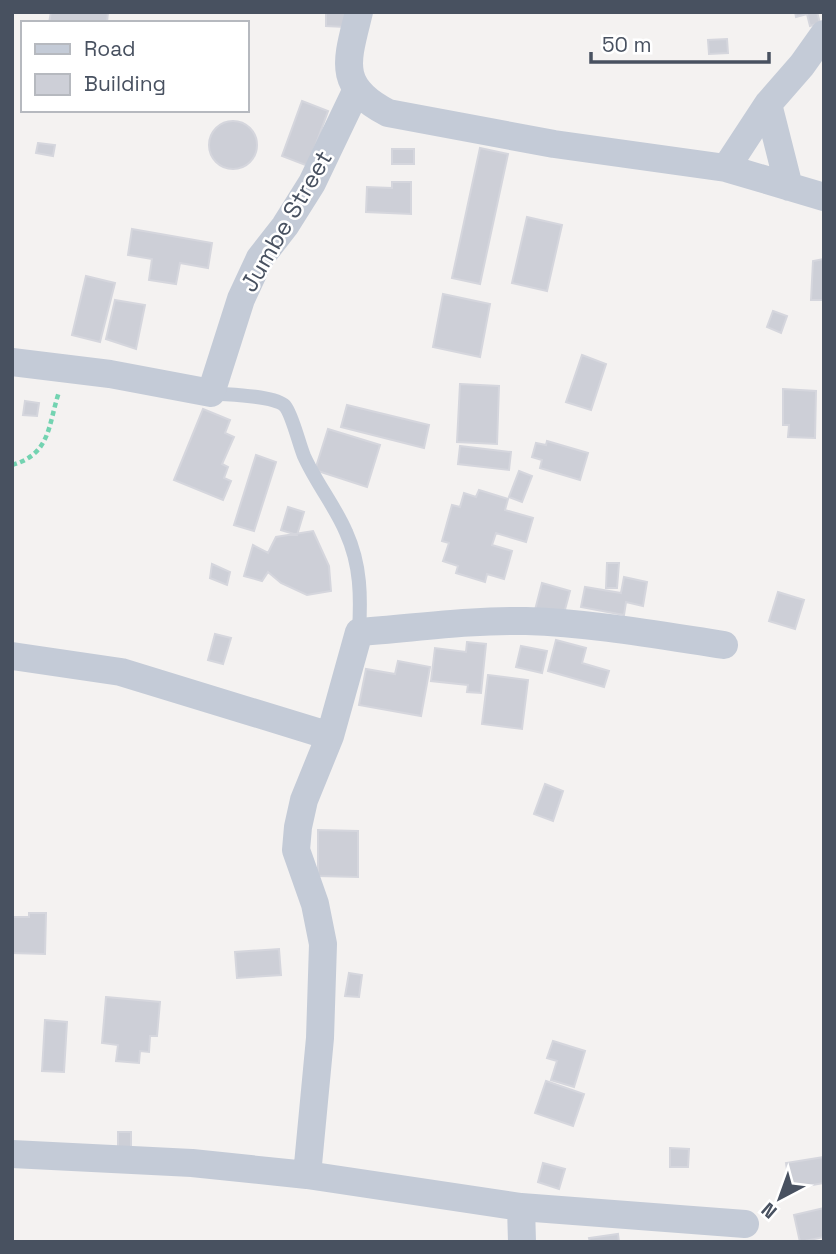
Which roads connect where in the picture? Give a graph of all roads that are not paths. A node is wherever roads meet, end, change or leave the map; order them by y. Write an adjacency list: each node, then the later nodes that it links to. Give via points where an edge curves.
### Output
1 (359, 12): 3 (street, via 350,51 350,79)
2 (824, 34): 4 (street)
3 (356, 91): 5 (street, via 370,104 406,118); 9 (street, Jumbe Street, via 312,183 260,258 241,299)
4 (768, 104): 5 (street); 6 (street)
5 (726, 168): 6 (street)
6 (789, 187): 7 (street)
7 (824, 197)
8 (12, 362): 9 (street)
9 (211, 393): 10 (lane, via 284,405 354,554 362,592)
10 (359, 632): 11 (street, via 528,621); 13 (street)
11 (724, 645)
12 (12, 656): 13 (street, via 121,672)
13 (330, 736): 15 (street, via 304,800 296,850 323,944 320,1038)
14 (12, 1154): 15 (street, via 192,1163)
15 (307, 1175): 16 (street)
16 (521, 1207): 17 (street); 18 (street)
17 (745, 1224)
18 (522, 1242)

